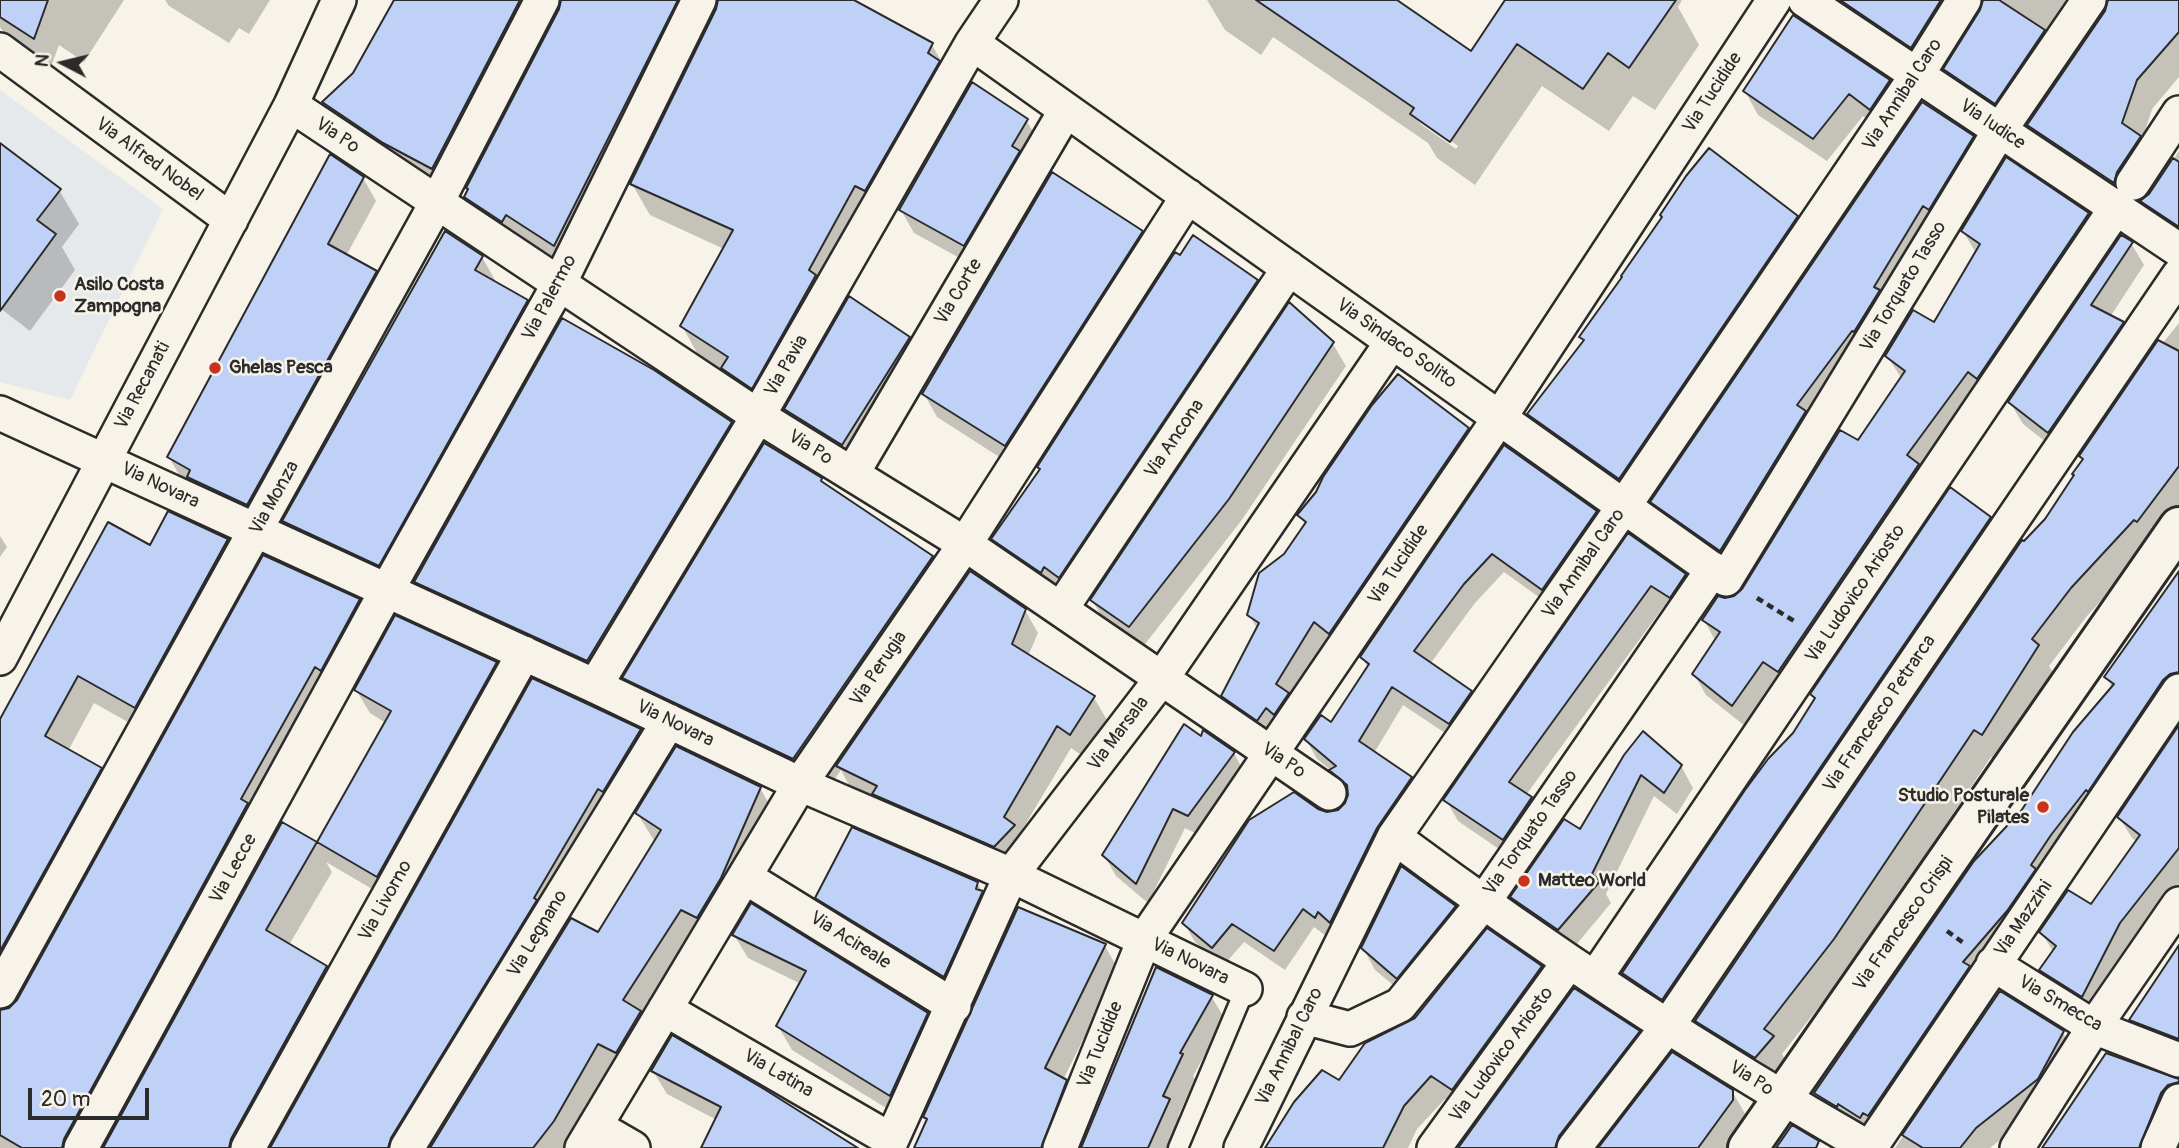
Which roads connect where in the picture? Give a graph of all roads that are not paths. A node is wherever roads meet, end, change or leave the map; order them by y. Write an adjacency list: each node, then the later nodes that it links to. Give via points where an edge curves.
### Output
1 (339, 0): 12 (street, Via Recanati)
2 (542, 0): 18 (street, Via Monza)
3 (699, 0): 23 (street, Via Palermo)
4 (1001, 0): 9 (street, Via Pavia)
5 (1774, 0): 27 (street, Via Tucidide)
6 (1805, 0): 11 (street, Via Iudice)
7 (1964, 0): 11 (street, Via Annibal Caro)
8 (2089, 0): 15 (street, Via Torquato Tasso)
9 (972, 43): 13 (street, Via Sindaco Solito); 26 (street, Via Pavia)
10 (0, 50): 19 (street, Via Alfred Nobel)
11 (1917, 75): 15 (street, Via Iudice); 30 (street, Via Annibal Caro)
12 (291, 105): 18 (street, Via Po); 19 (street, Via Recanati)
13 (1066, 110): 16 (street, Via Sindaco Solito); 29 (street, Via Corte)
14 (2179, 113): 17 (street, Via Ludovico Ariosto)
15 (2000, 130): 17 (street, Via Iudice); 34 (street, Via Torquato Tasso)
16 (1188, 196): 21 (street, Via Sindaco Solito); 33 (street, Via Perugia)
17 (2124, 196): 20 (street, Via Iudice); 53 (street, Via Ludovico Ariosto, via 1824,641)
18 (437, 202): 23 (street, Via Po); 32 (street, Via Monza)
19 (231, 220): 28 (street, Via Recanati)
20 (2179, 250)
21 (1289, 268): 24 (street, Via Sindaco Solito); 36 (street, Via Ancona)
22 (2179, 275): 59 (street, Via Francesco Petrarca)
23 (559, 284): 26 (street, Via Po); 35 (street, Via Palermo)
24 (1392, 342): 27 (street, Via Sindaco Solito); 39 (street, Via Marsala)
25 (0, 413): 28 (street, Via Novara)
26 (758, 416): 29 (street, Via Po); 40 (street, Via Pavia)
27 (1500, 418): 30 (street, Via Sindaco Solito); 43 (street, Via Tucidide)
28 (104, 461): 32 (street, Via Novara); 38 (street, Via Recanati)
29 (852, 474): 33 (street, Via Po)
30 (1624, 506): 34 (street, Via Sindaco Solito); 46 (street, Via Annibal Caro)
31 (2179, 527): 62 (street, Via Francesco Crispi)
32 (257, 531): 35 (street, Via Novara); 55 (street, Via Monza)
33 (965, 544): 36 (street, Via Po); 44 (street, Via Perugia)
34 (1720, 574): 49 (street, Via Torquato Tasso)
35 (387, 590): 37 (street, Via Novara); 66 (street, Via Lecce)
36 (1061, 609): 39 (street, Via Po)
37 (524, 653): 40 (street, Via Novara); 67 (street, Via Livorno)
38 (0, 658)
39 (1162, 678): 43 (street, Via Po); 47 (street, Via Marsala)
40 (595, 685): 42 (street, Via Novara)
41 (2179, 691): 52 (street, Via Mazzini)
42 (668, 721): 44 (street, Via Novara); 68 (street, Via Legnano)
43 (1271, 754): 45 (street, Via Po); 51 (street, Via Tucidide)
44 (800, 785): 47 (street, Via Novara); 48 (street, Via Perugia)
45 (1329, 793)
46 (1394, 837): 49 (street, Via Po); 58 (street, Via Annibal Caro)
47 (1011, 876): 51 (street, Via Novara); 56 (street, Via Marsala)
48 (745, 877): 56 (street, Via Acireale); 57 (street, Via Perugia)
49 (1482, 903): 53 (street, Via Po); 58 (street, Via Torquato Tasso, via 1400,1006 1350,1030)
50 (2179, 904): 60 (street)
51 (1144, 940): 54 (street, Via Novara); 70 (street, Via Tucidide)
52 (1993, 964): 60 (street, Via Smecca); 76 (street, Via Mazzini)
53 (1582, 970): 59 (street, Via Po); 73 (street, Via Ludovico Ariosto)
54 (1245, 989): 71 (lane)
55 (0, 991)
56 (954, 1006): 65 (street, Via Marsala)
57 (665, 1009): 64 (street, Via Perugia); 65 (street, Via Latina)
58 (1304, 1017): 72 (street, Via Annibal Caro)
59 (1667, 1027): 62 (street, Via Po); 74 (street, Via Francesco Petrarca)
60 (2094, 1027): 61 (street, Via Smecca); 77 (street)
61 (2179, 1060)
62 (1783, 1099): 75 (street, Via Francesco Crispi); 76 (street, Via Po)
63 (2179, 1101): 78 (street)
64 (589, 1137): 69 (street)
65 (889, 1144)
66 (81, 1148)
67 (248, 1148)
68 (407, 1148)
69 (633, 1148)
70 (1060, 1148)
71 (1178, 1148)
72 (1241, 1148)
73 (1434, 1148)
74 (1574, 1148)
75 (1748, 1148)
76 (1870, 1148)
77 (2017, 1148)
78 (2158, 1148)

